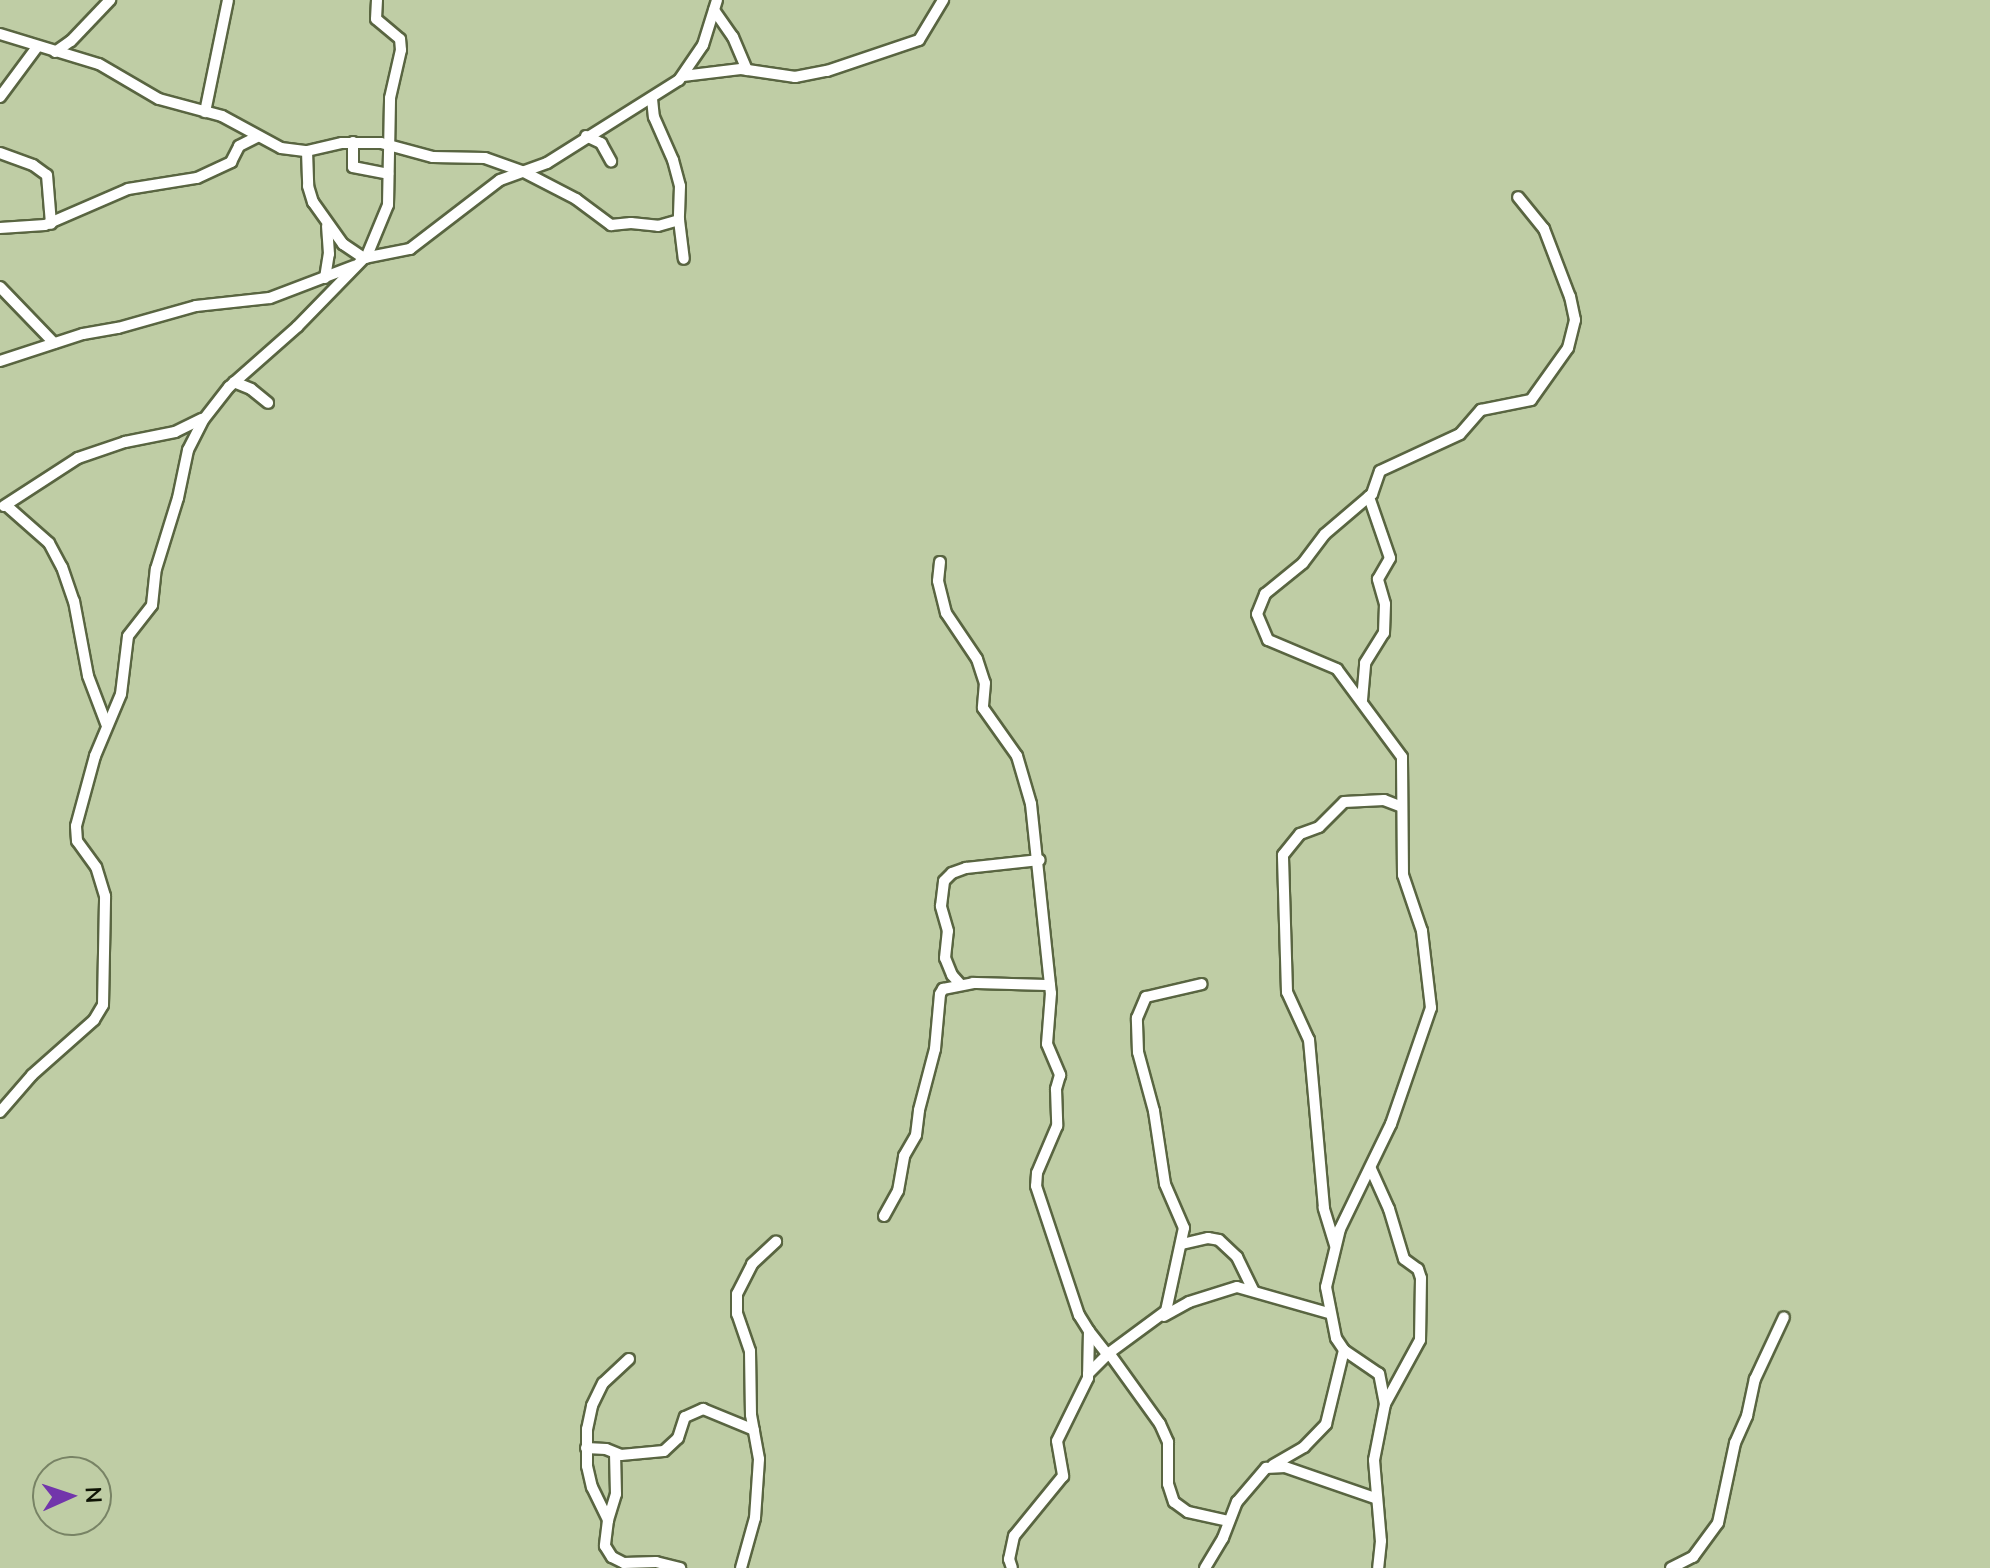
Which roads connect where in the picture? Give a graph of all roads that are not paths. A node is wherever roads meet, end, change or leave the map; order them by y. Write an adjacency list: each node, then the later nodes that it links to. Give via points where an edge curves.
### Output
1 (110, 0): 8 (street)
2 (228, 0): 13 (street)
3 (377, 0): 17 (street, via 376,19 400,39 390,98)
4 (943, 0): 9 (street, via 919,40 891,51 804,76)
5 (716, 5): 9 (street); 10 (street, via 703,45)
6 (0, 34): 7 (street)
7 (37, 47): 8 (street); 11 (street)
8 (55, 52): 13 (street, via 99,64 159,99)
9 (747, 70): 10 (street)
10 (683, 76): 12 (street)
11 (0, 97)
12 (652, 99): 14 (street); 25 (street, via 680,186)
13 (205, 112): 15 (street)
14 (586, 136): 20 (street, via 601,143); 21 (street)
15 (257, 137): 18 (street, via 281,148); 26 (street, via 239,146 231,162 197,178 128,189)
16 (353, 142): 17 (street); 18 (street); 22 (street, via 353,167)
17 (392, 147): 21 (street, via 433,157 485,158); 22 (street)
18 (307, 151): 24 (street, via 309,194)
19 (0, 153): 26 (street, via 47,175)
20 (611, 161)
21 (524, 172): 25 (street, via 590,207 611,225 658,226); 29 (street, via 500,180 410,249)
22 (388, 174): 29 (street, via 388,205)
23 (1518, 197): 37 (street, via 1544,229 1570,297 1575,320 1568,348 1531,400 1481,410 1460,434 1383,469)
24 (327, 220): 29 (street); 30 (street)
25 (679, 220): 28 (street)
26 (51, 224): 27 (street)
27 (0, 228)
28 (684, 259)
29 (362, 260): 30 (street); 34 (street)
30 (325, 278): 32 (street, via 270,298 196,306)
31 (0, 287): 32 (street)
32 (54, 343): 33 (street)
33 (0, 361)
34 (234, 382): 35 (street); 36 (street)
35 (268, 403)
36 (204, 419): 38 (street, via 78,458); 41 (street, via 188,450 156,569 152,605 128,636 121,694)
37 (1369, 497): 40 (street, via 1390,558 1378,579 1385,626 1365,663); 40 (street, via 1265,594 1257,614 1268,640 1337,669)
38 (3, 506): 41 (street, via 49,543 62,567 88,676)
39 (940, 562): 43 (street, via 938,581 946,613 984,675 983,708 1022,769)
40 (1363, 702): 42 (street, via 1401,753)
41 (107, 726): 47 (street, via 76,826 77,841 96,867 105,896 103,1005)
42 (1402, 807): 48 (street, via 1403,875 1422,931 1431,1008); 52 (street, via 1384,800 1344,802 1319,827 1300,834 1283,855 1287,992 1309,1040 1324,1208)
43 (1040, 860): 45 (street, via 966,868 944,881 945,958); 46 (street)
44 (1202, 984): 51 (street, via 1146,997 1137,1018 1138,1052 1165,1184 1184,1228)
45 (961, 985): 46 (street); 49 (street, via 940,994 935,1049 916,1135)
46 (1050, 985): 57 (street, via 1046,1039 1060,1075 1058,1116 1036,1186)
47 (0, 1112)
48 (1371, 1169): 52 (street); 62 (street, via 1405,1262 1418,1269 1421,1278 1420,1340)
49 (884, 1216)
50 (776, 1242): 63 (street, via 752,1264 737,1294 740,1326 750,1351)
51 (1182, 1244): 53 (street, via 1219,1240 1237,1257); 55 (street)
52 (1335, 1250): 54 (street, via 1326,1279)
53 (1253, 1290): 54 (street); 55 (street, via 1223,1289)
54 (1328, 1313): 58 (street)
55 (1164, 1316): 59 (street)
56 (1784, 1317): 75 (street, via 1755,1379 1718,1523 1693,1557)
57 (1089, 1331): 59 (street); 61 (street)
58 (1344, 1350): 62 (street, via 1379,1374); 66 (street, via 1326,1424 1304,1447)
59 (1108, 1354): 61 (street); 69 (street, via 1160,1424 1168,1442 1168,1484 1174,1502 1188,1512)
60 (629, 1359): 64 (street, via 603,1383 592,1406)
61 (1088, 1374): 72 (street, via 1057,1441 1063,1476 1014,1536)
62 (1385, 1404): 67 (street, via 1374,1460)
63 (754, 1430): 65 (street, via 703,1409 685,1417 668,1449); 71 (street, via 757,1505)
64 (586, 1448): 65 (street); 68 (street, via 592,1487)
65 (615, 1454): 68 (street, via 616,1494)
66 (1273, 1465): 67 (street); 69 (street, via 1243,1494)
67 (1375, 1498): 74 (street, via 1381,1541)
68 (608, 1520): 70 (street, via 605,1546 612,1557 624,1563)
69 (1229, 1521): 73 (street)
70 (680, 1568)
71 (741, 1568)
72 (1012, 1568)
73 (1205, 1568)
74 (1378, 1568)
75 (1671, 1568)

